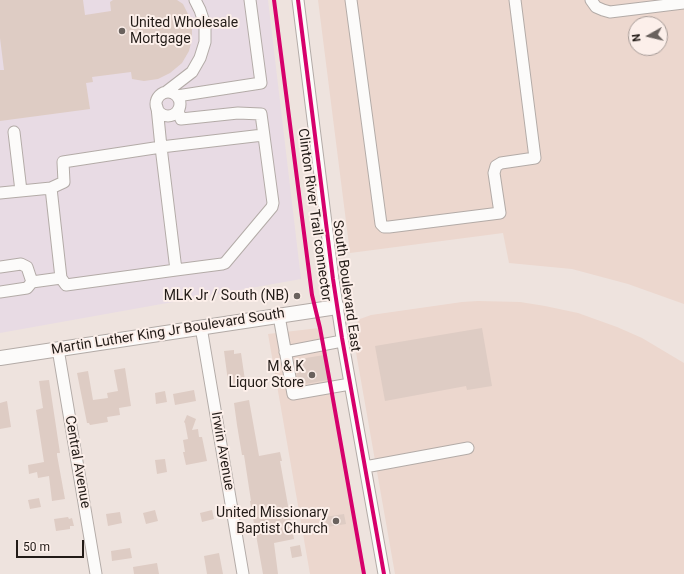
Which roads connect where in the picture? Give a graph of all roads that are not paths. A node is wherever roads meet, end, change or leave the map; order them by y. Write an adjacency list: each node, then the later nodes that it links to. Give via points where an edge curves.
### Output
1 (195, 0): 8 (street, via 205,25 205,42 192,72)
2 (250, 0): 8 (street, via 261,83)
3 (298, 0): 22 (street, South Boulevard East)
4 (351, 0): 5 (street, via 381,224 384,227 500,213 494,173 496,166 535,158)
5 (515, 0)
6 (591, 0): 7 (street, via 596,7 610,12)
7 (684, 3)
8 (171, 94): 9 (street, via 162,94 157,99); 10 (street, via 180,103)
9 (156, 107): 10 (street, via 168,116); 13 (street)
10 (178, 111): 12 (street, via 181,119 238,113 261,114)
11 (14, 132): 15 (street)
12 (264, 136): 13 (street, via 261,134); 18 (street, via 272,207 225,263)
13 (161, 147): 14 (street, via 64,162 64,182); 18 (street)
14 (51, 188): 15 (street); 19 (street)
15 (21, 190): 16 (street)
16 (0, 193)
17 (0, 267): 20 (street, via 21,264 27,267)
18 (176, 270): 19 (street, via 66,285)
19 (61, 278): 20 (street)
20 (32, 282): 21 (street, via 27,288)
21 (0, 292)
22 (337, 307): 23 (main road, Martin Luther King Jr Boulevard South); 25 (street, South Boulevard East)
23 (279, 316): 24 (main road, Martin Luther King Jr Boulevard South); 27 (street)
24 (201, 328): 26 (main road, Martin Luther King Jr Boulevard South); 33 (street, Irwin Avenue)
25 (342, 341): 27 (street); 29 (street, South Boulevard East)
26 (58, 349): 28 (main road, Martin Luther King Jr Boulevard South); 32 (street, Central Avenue)
27 (285, 352): 29 (street, via 293,394)
28 (0, 358)
29 (350, 384): 31 (street, South Boulevard East)
30 (468, 448): 31 (street)
31 (364, 467): 34 (street, South Boulevard East)
32 (96, 574)
33 (243, 574)
34 (384, 574)

